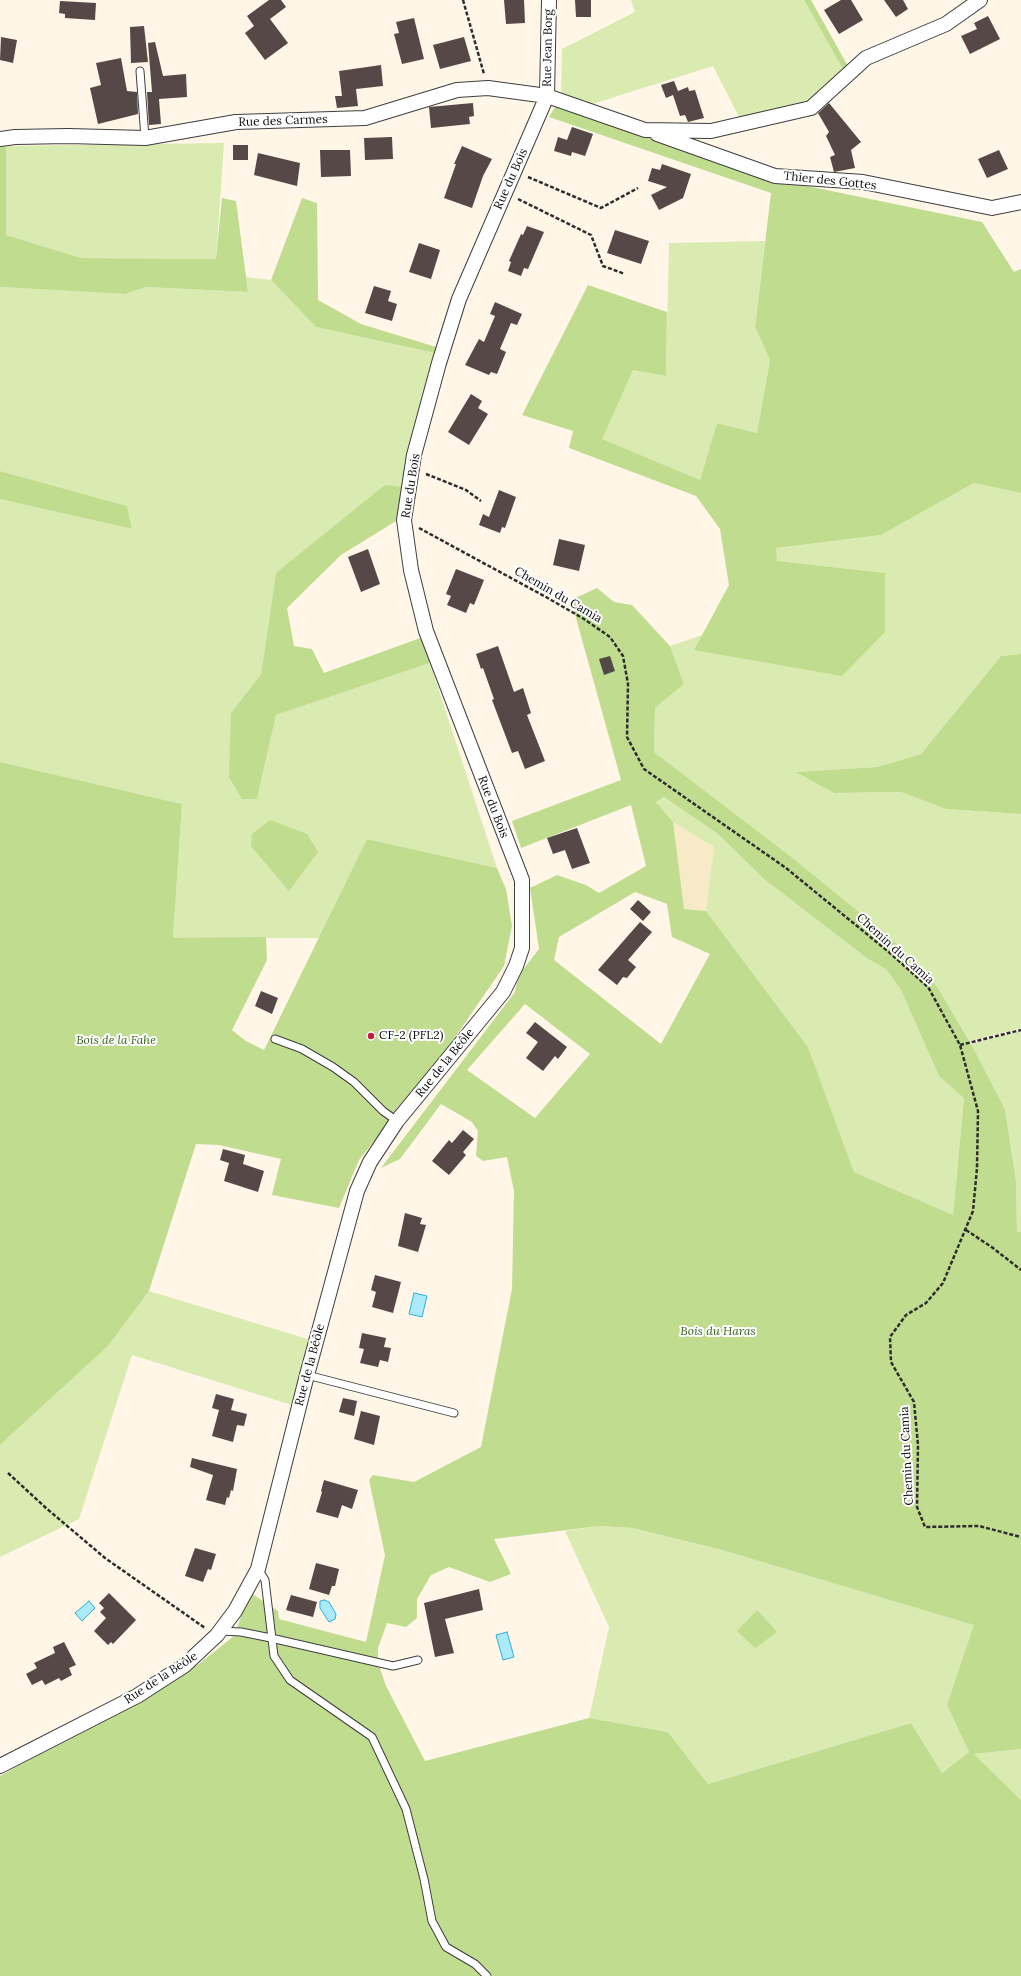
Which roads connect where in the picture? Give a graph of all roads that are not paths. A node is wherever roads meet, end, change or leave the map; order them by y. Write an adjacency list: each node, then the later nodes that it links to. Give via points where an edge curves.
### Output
1 (549, 0): 4 (street, Rue Jean Borg)
2 (980, 0): 5 (street, via 946,24 866,58 811,108 711,131)
3 (140, 71): 6 (lane)
4 (547, 96): 5 (street, Thier des Gottes); 6 (street, Rue des Carmes, via 488,88 456,90 365,118 236,122); 9 (street, Rue du Bois, via 459,299 439,363 412,468 404,520 411,570 426,631)
5 (645, 130): 8 (street, Thier des Gottes, via 775,176 863,182 992,208)
6 (145, 138): 7 (street, Rue des Carmes)
7 (0, 139)
8 (1021, 202)
9 (522, 880): 11 (street, Rue de la Béôle, via 522,948 503,992)
10 (275, 1039): 11 (lane, via 302,1049 333,1067 354,1082)
11 (397, 1121): 12 (street, Rue de la Béôle, via 370,1162 358,1191)
12 (307, 1375): 13 (lane); 14 (street, Rue de la Béôle)
13 (454, 1413)
14 (258, 1568): 15 (street, Rue de la Béôle, via 235,1611); 16 (lane, via 265,1580)
15 (219, 1633): 16 (lane, via 241,1632); 18 (street, Rue de la Béôle, via 185,1665 137,1696)
16 (271, 1638): 17 (lane, via 393,1666); 19 (lane, via 274,1656 290,1680 372,1737 406,1809 432,1921 446,1947 475,1964)
17 (418, 1660)
18 (0, 1766)
19 (487, 1976)

